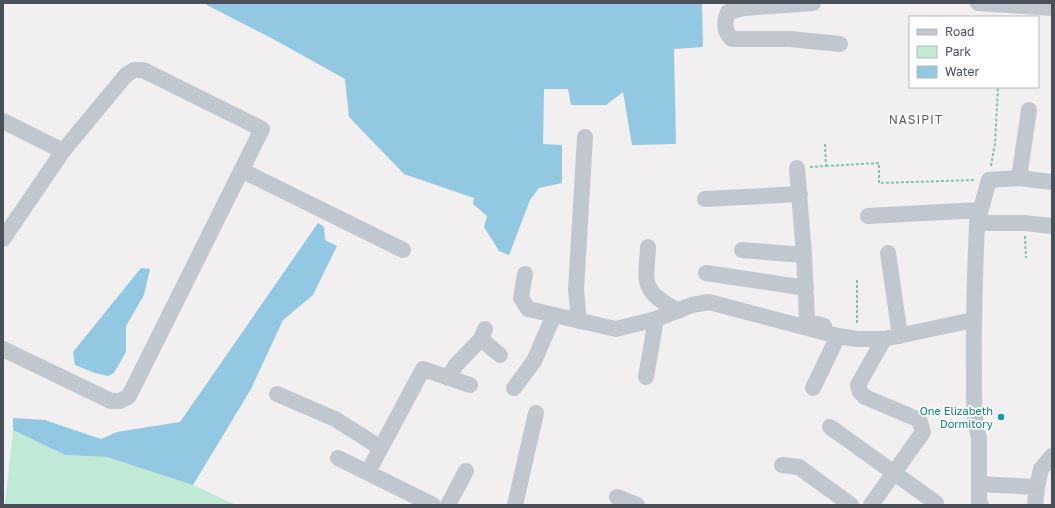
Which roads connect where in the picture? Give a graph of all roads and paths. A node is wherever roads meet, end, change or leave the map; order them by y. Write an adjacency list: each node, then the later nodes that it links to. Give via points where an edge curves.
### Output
1 (813, 3): 4 (street, via 744,8 728,12 725,19 728,35 732,39 790,39)
2 (978, 3): 3 (street)
3 (1052, 8)
4 (840, 44)
5 (998, 88): 15 (path, via 995,143)
6 (1030, 110): 14 (street)
7 (3, 121): 10 (street)
8 (585, 137): 38 (street, via 576,290)
9 (825, 144): 11 (path)
10 (63, 151): 13 (street, via 126,75 134,70 143,70 262,129); 23 (street)
11 (826, 166): 12 (path); 15 (path, via 879,163 879,184)
12 (797, 168): 17 (street)
13 (242, 170): 25 (street); 42 (street, via 129,396 120,401 111,401)
14 (1019, 178): 15 (street); 16 (street)
15 (989, 180): 20 (street)
16 (1052, 182)
17 (800, 194): 18 (street); 28 (street)
18 (705, 199)
19 (868, 216): 20 (street)
20 (978, 216): 21 (street); 37 (street)
21 (1024, 223): 22 (street); 29 (path)
22 (1051, 228)
23 (3, 240)
24 (648, 247): 34 (street, via 647,282 657,298)
25 (403, 250)
26 (742, 250): 28 (street)
27 (888, 252): 39 (street)
28 (804, 255): 33 (street)
29 (1026, 258)
30 (706, 273): 33 (street)
31 (525, 274): 35 (street, via 521,298 528,308)
32 (857, 280): 40 (path)
33 (806, 288): 40 (street, via 808,321 840,331)
34 (679, 311): 36 (street); 40 (street, via 692,305 709,302)
35 (554, 315): 38 (street); 47 (street, via 534,361)
36 (656, 319): 38 (street, via 616,329); 44 (street)
37 (973, 320): 39 (street); 59 (street, via 974,396 980,438)
38 (579, 321)
39 (900, 336): 41 (street)
40 (847, 337): 41 (street); 48 (street)
41 (884, 339): 58 (street, via 858,385 860,392 865,397 917,419 923,426 923,432)
42 (3, 349)
43 (500, 355): 45 (street, via 483,334)
44 (646, 377)
45 (448, 378): 46 (street); 52 (street, via 423,369)
46 (470, 385)
47 (514, 388)
48 (813, 388)
49 (277, 394): 52 (street, via 335,419)
50 (536, 413): 65 (street)
51 (830, 427): 58 (street)
52 (381, 448): 57 (street)
53 (1052, 456): 60 (street, via 1041,469)
54 (338, 458): 57 (street)
55 (782, 465): 67 (street, via 799,467)
56 (466, 471): 64 (street)
57 (368, 472): 63 (street)
58 (894, 473): 62 (street); 68 (street)
59 (979, 484): 60 (street); 69 (street)
60 (1036, 488): 70 (street)
61 (617, 497): 66 (street)
62 (936, 503)
63 (433, 505)
64 (448, 505)
65 (515, 505)
66 (637, 505)
67 (851, 505)
68 (871, 505)
69 (981, 505)
70 (1035, 505)

